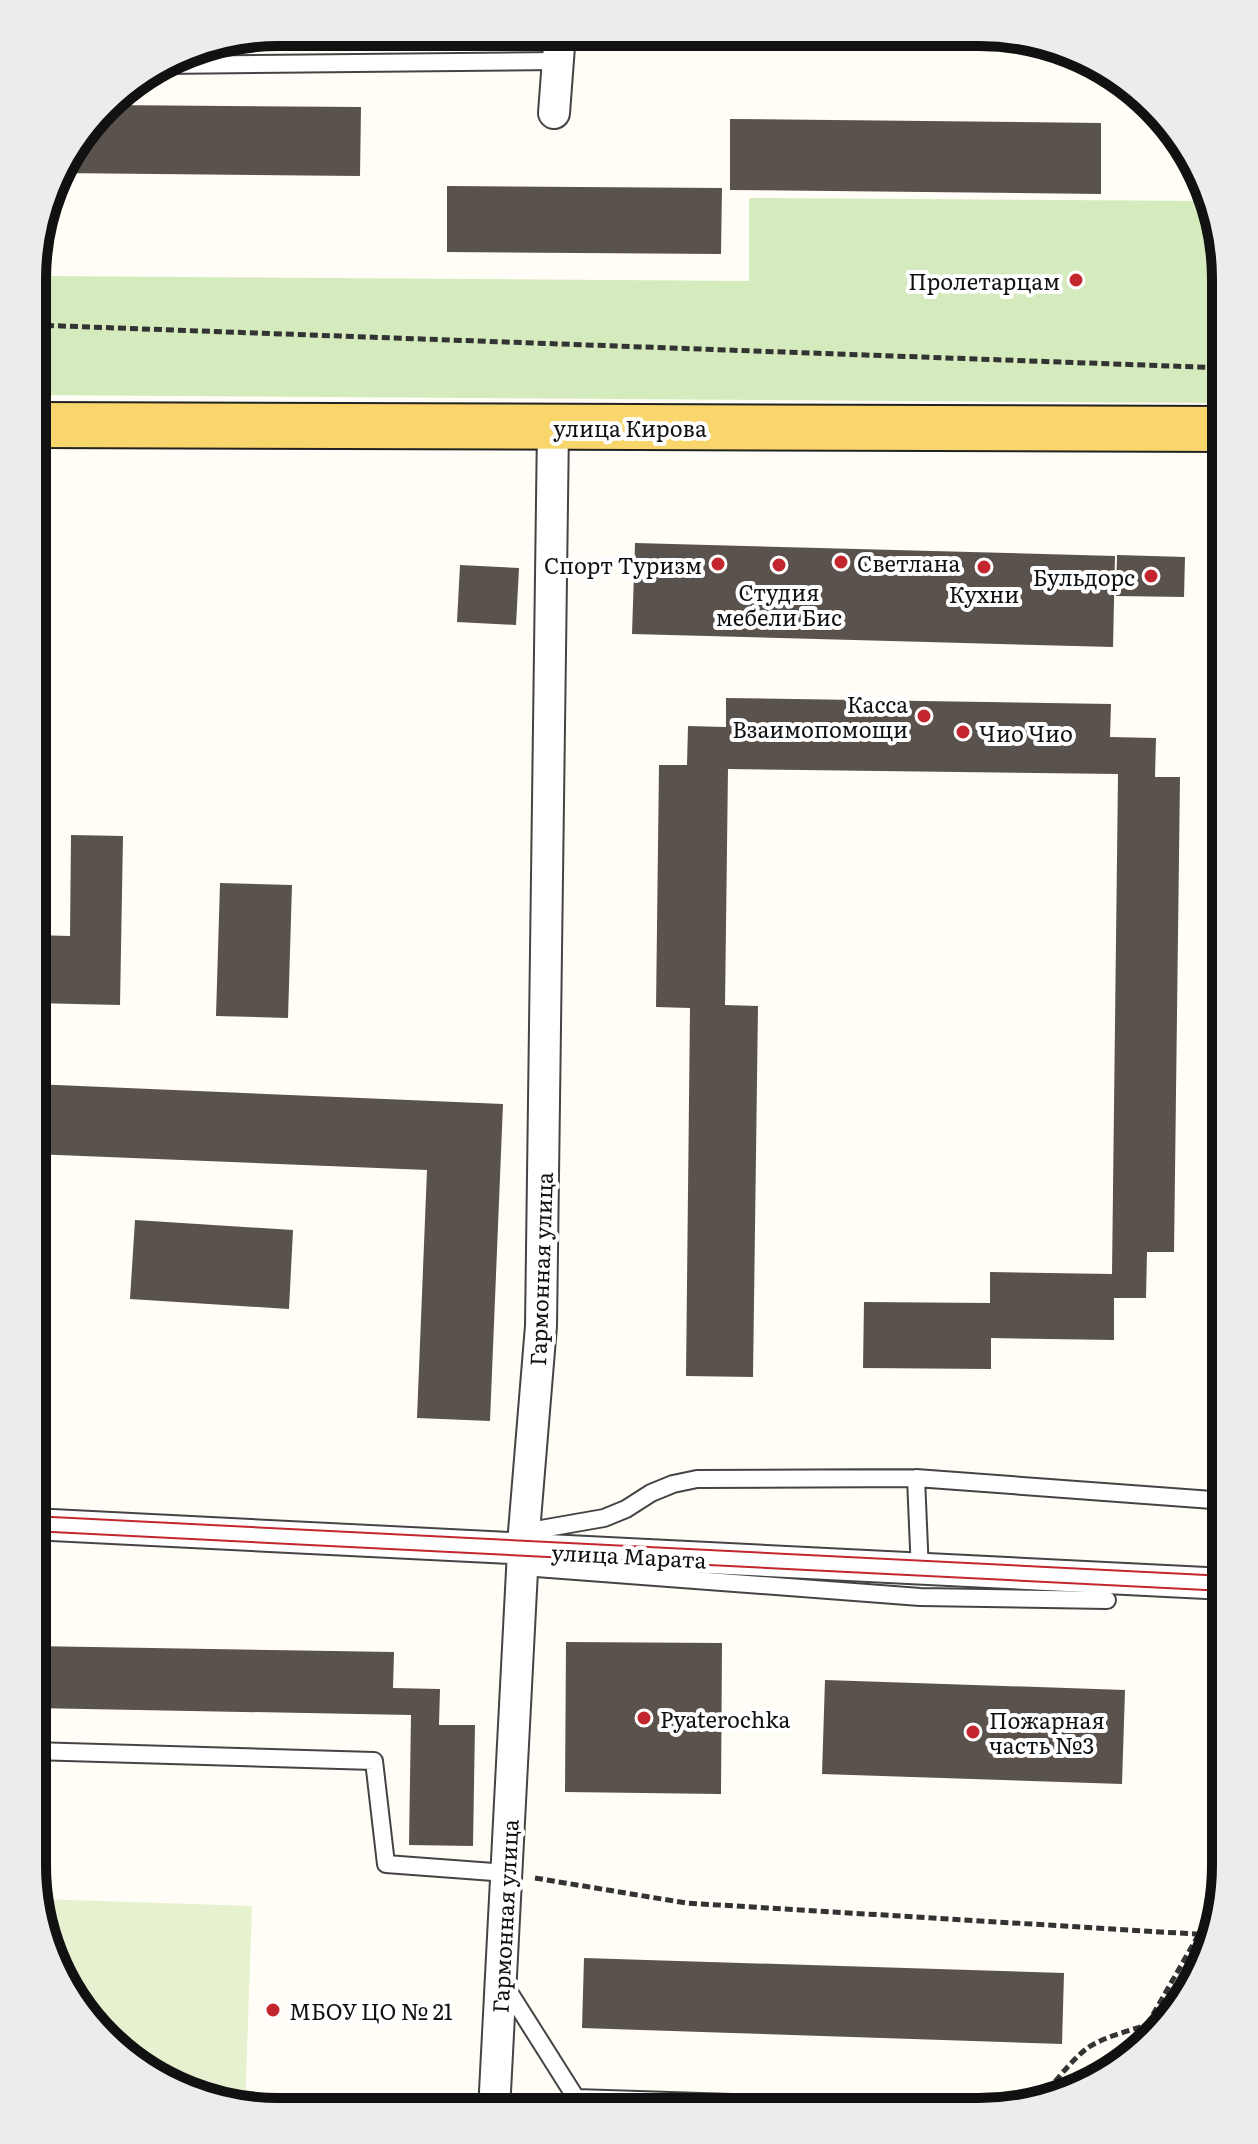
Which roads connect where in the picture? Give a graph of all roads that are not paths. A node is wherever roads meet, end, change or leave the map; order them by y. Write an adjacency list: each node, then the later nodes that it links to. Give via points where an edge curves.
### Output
1 (559, 47): 2 (lane); 3 (street)
2 (191, 64)
3 (554, 113)
4 (46, 425): 5 (main road, улица Кирова)
5 (553, 427): 6 (main road, улица Кирова); 10 (street, Гармонная улица, via 541,1326)
6 (1212, 429)
7 (916, 1478): 8 (lane); 10 (lane, via 697,1479 673,1484); 11 (lane)
8 (1212, 1500)
9 (46, 1525): 10 (street, улица Марата)
10 (523, 1550): 11 (street, улица Марата); 15 (street, Гармонная улица)
11 (920, 1583): 12 (street, улица Марата); 13 (lane)
12 (1212, 1584)
13 (1107, 1600)
14 (46, 1751): 15 (lane, via 374,1761 386,1864)
15 (507, 1873): 16 (street, Гармонная улица)
16 (501, 1980): 17 (street, Гармонная улица); 18 (lane)
17 (495, 2098)
18 (572, 2098)

